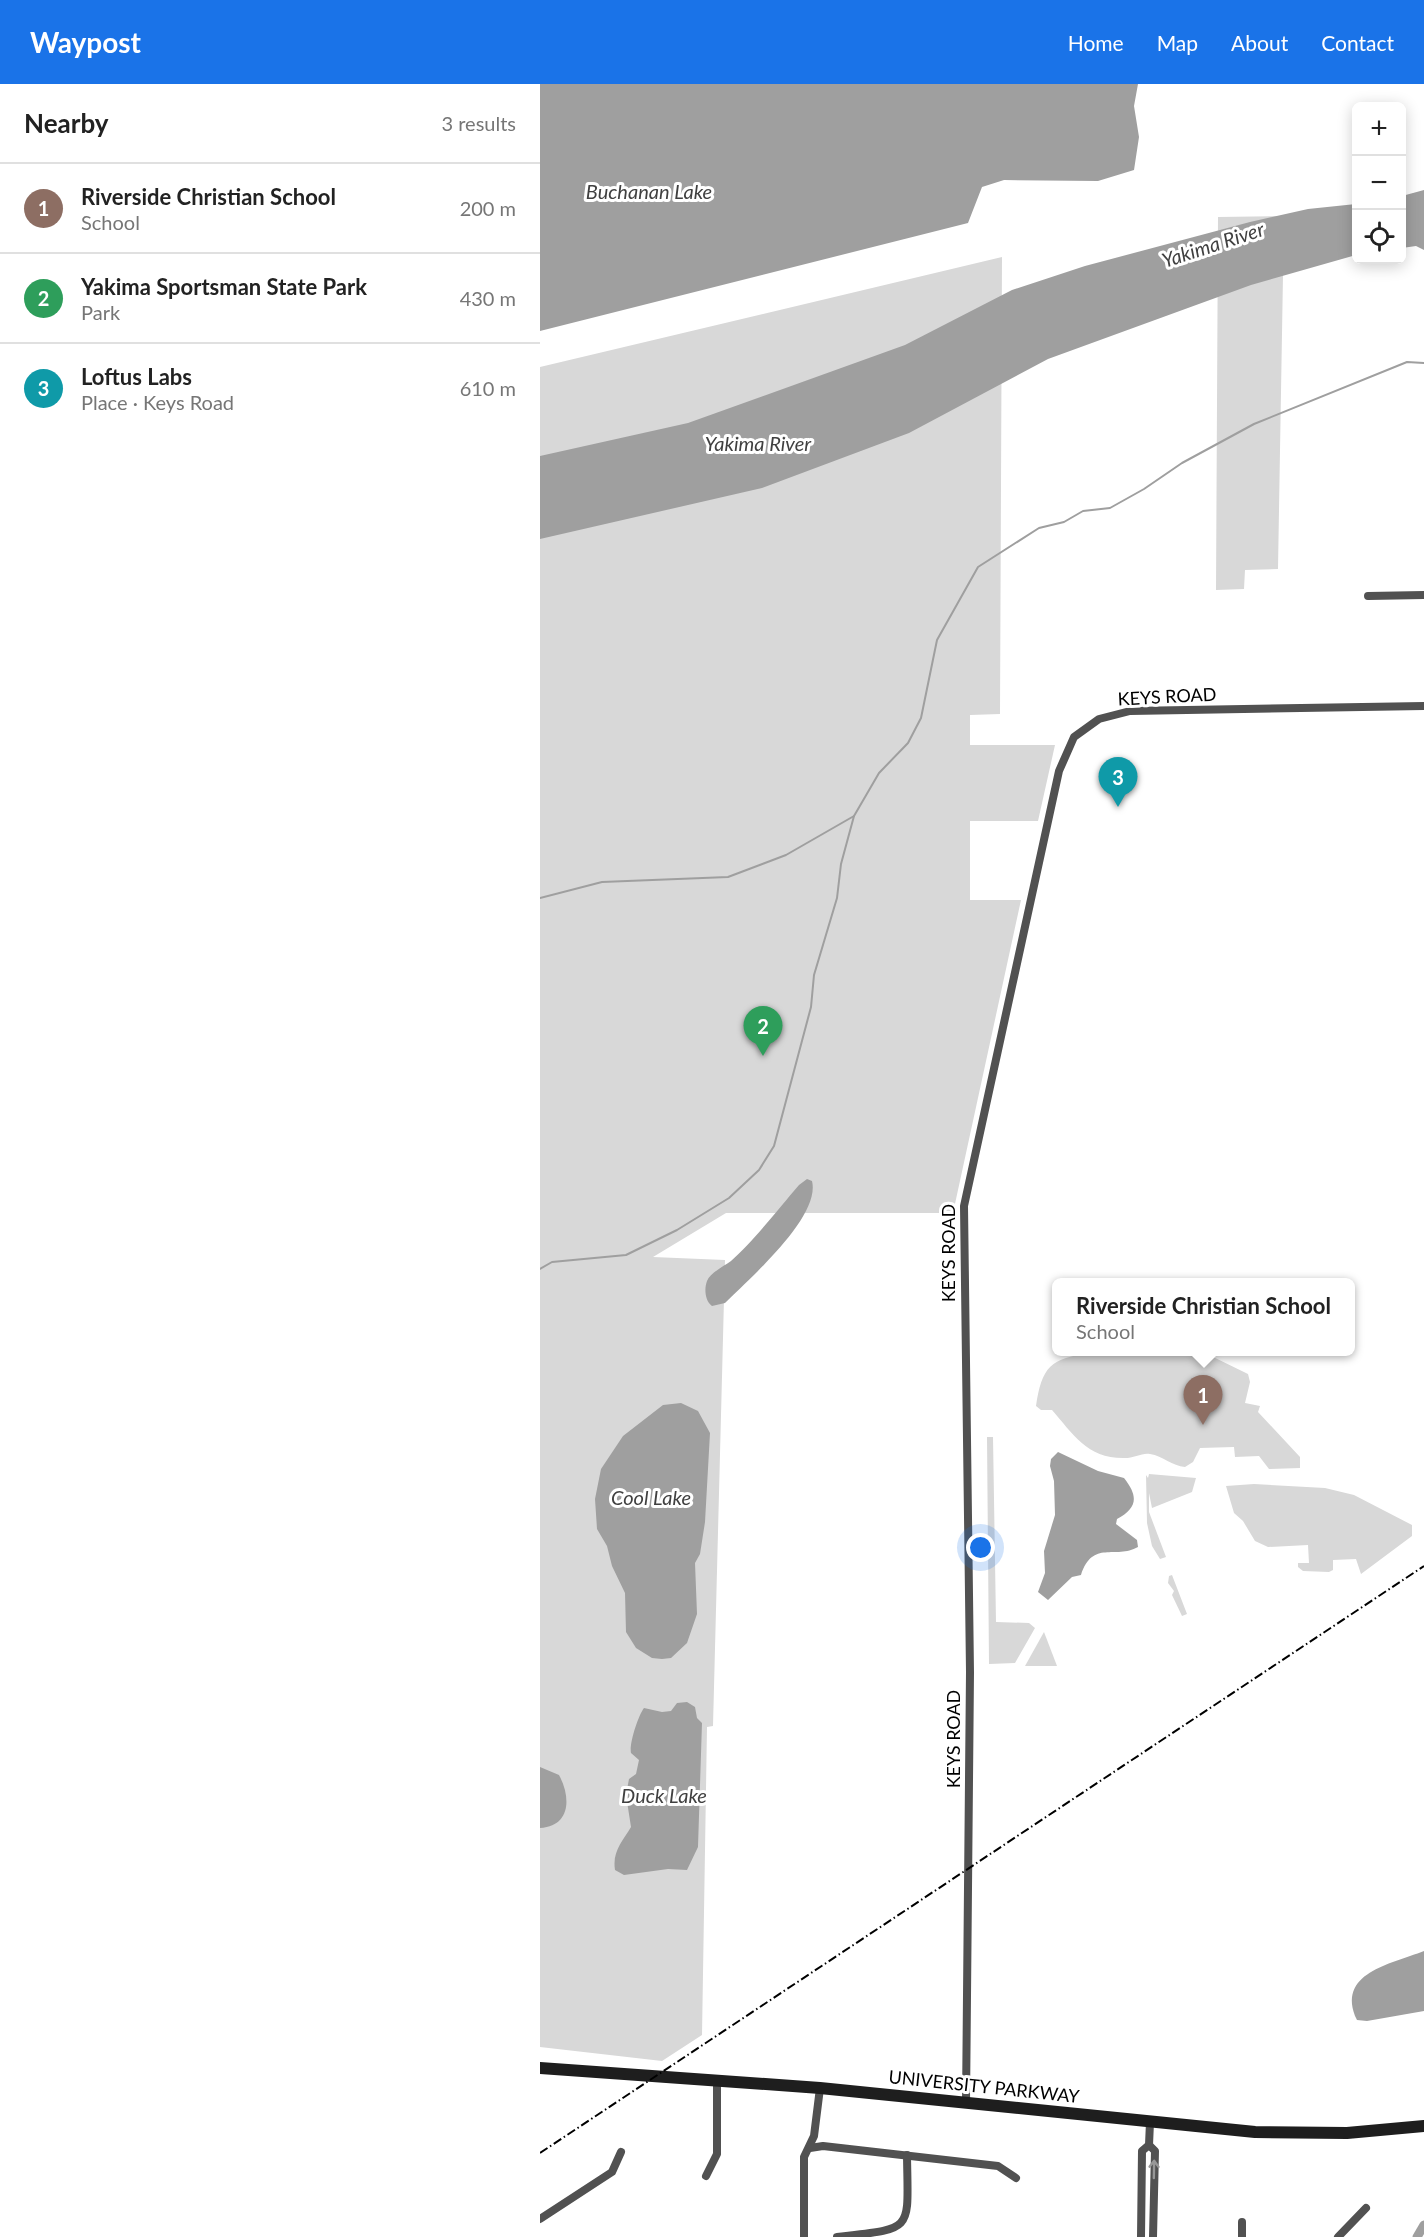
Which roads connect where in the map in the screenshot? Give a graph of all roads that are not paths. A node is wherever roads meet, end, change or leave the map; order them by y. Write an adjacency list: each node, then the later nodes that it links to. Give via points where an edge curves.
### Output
1 (1368, 596): 2 (street)
2 (1424, 596)
3 (1424, 706): 7 (street, KEYS ROAD, via 1130,711 1099,719 1074,737 1059,771 964,1206 970,1672)
4 (540, 2068): 5 (main road, UNIVERSITY PARKWAY)
5 (717, 2081): 6 (main road, UNIVERSITY PARKWAY); 14 (street, via 717,2154)
6 (820, 2088): 7 (main road, UNIVERSITY PARKWAY); 11 (street)
7 (966, 2104): 8 (main road, UNIVERSITY PARKWAY)
8 (1150, 2122): 9 (main road, UNIVERSITY PARKWAY, via 1255,2132 1347,2133); 10 (street)
9 (1424, 2126)
10 (1149, 2145): 16 (street, via 1142,2151); 17 (street, one-way to 10, via 1155,2151)
11 (810, 2148): 13 (street, via 823,2146); 21 (street, via 804,2157)
12 (621, 2152): 19 (street, via 612,2172)
13 (907, 2156): 15 (street, via 998,2166); 22 (street, via 908,2213 901,2226)
14 (706, 2176)
15 (1016, 2178)
16 (1141, 2205): 17 (street); 23 (street)
17 (1154, 2205): 24 (street)
18 (1366, 2208): 26 (street)
19 (540, 2219)
20 (1242, 2222): 25 (street)
21 (804, 2237)
22 (837, 2237)
23 (1141, 2237)
24 (1153, 2237)
25 (1242, 2237)
26 (1338, 2237)

